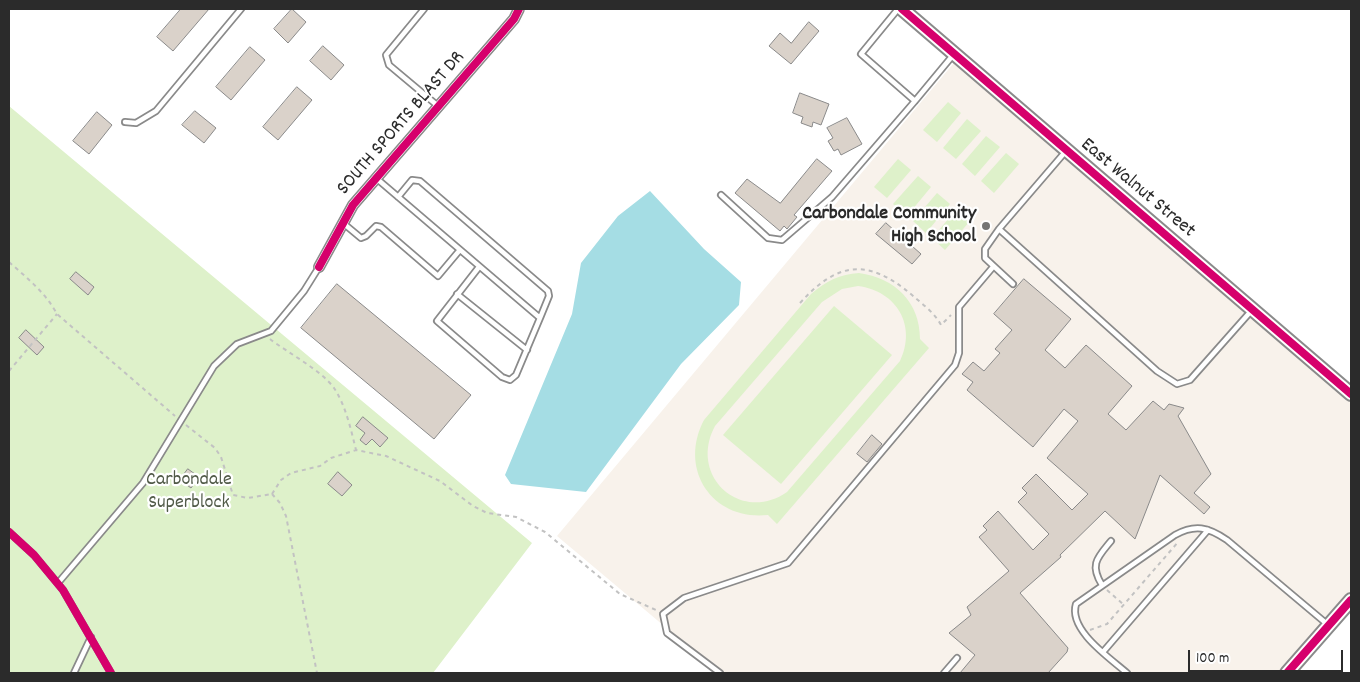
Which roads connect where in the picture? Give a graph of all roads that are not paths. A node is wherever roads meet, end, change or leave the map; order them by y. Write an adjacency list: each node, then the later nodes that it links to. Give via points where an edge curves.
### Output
1 (241, 9): 9 (lane, via 156,111 136,124)
2 (424, 9): 8 (lane, via 386,55 389,65)
3 (520, 9): 8 (street, SOUTH SPORTS BLAST DR)
4 (898, 9): 7 (lane, via 861,54)
5 (902, 9): 6 (street, East Walnut Street)
6 (954, 54): 7 (lane); 10 (street, East Walnut Street)
7 (915, 101): 12 (lane, via 832,198 782,240 768,238)
8 (439, 106): 11 (street, SOUTH SPORTS BLAST DR)
9 (125, 122)
10 (1066, 151): 15 (lane); 22 (street, East Walnut Street)
11 (376, 178): 13 (lane); 14 (street, SOUTH SPORTS BLAST DR)
12 (721, 195)
13 (398, 197): 16 (lane); 23 (lane, via 415,179 450,206 548,291)
14 (342, 222): 16 (lane, via 362,238 376,226 381,227 438,276); 17 (street, SOUTH SPORTS BLAST DR)
15 (999, 229): 19 (lane, via 985,249 985,258); 22 (lane, via 1157,371 1177,384 1190,380)
16 (459, 250): 18 (lane)
17 (319, 267): 29 (lane, via 278,323 264,335 248,338 228,350 200,387 143,483)
18 (479, 267): 21 (lane); 23 (lane)
19 (993, 268): 20 (lane); 38 (lane, via 959,307 959,353 955,365 788,562 684,598 663,614 667,632)
20 (1013, 284)
21 (457, 294): 24 (lane); 24 (lane, via 437,319 438,324 506,380 514,378)
22 (1253, 309): 25 (street, East Walnut Street)
23 (540, 318): 24 (lane)
24 (527, 350)
25 (1351, 394)
26 (1208, 530): 30 (lane, via 1185,529); 32 (lane, via 1231,543); 34 (lane)
27 (9, 532): 29 (lane)
28 (1112, 541): 30 (lane, via 1096,560 1095,572)
29 (58, 583): 33 (lane)
30 (1102, 585): 34 (lane, via 1079,601 1075,612 1084,633)
31 (1351, 600): 32 (street)
32 (1328, 626): 41 (street)
33 (91, 637): 36 (lane); 37 (lane)
34 (1103, 652): 40 (lane)
35 (957, 658): 39 (lane)
36 (76, 672)
37 (111, 673)
38 (720, 673)
39 (944, 673)
40 (1127, 673)
41 (1288, 673)

